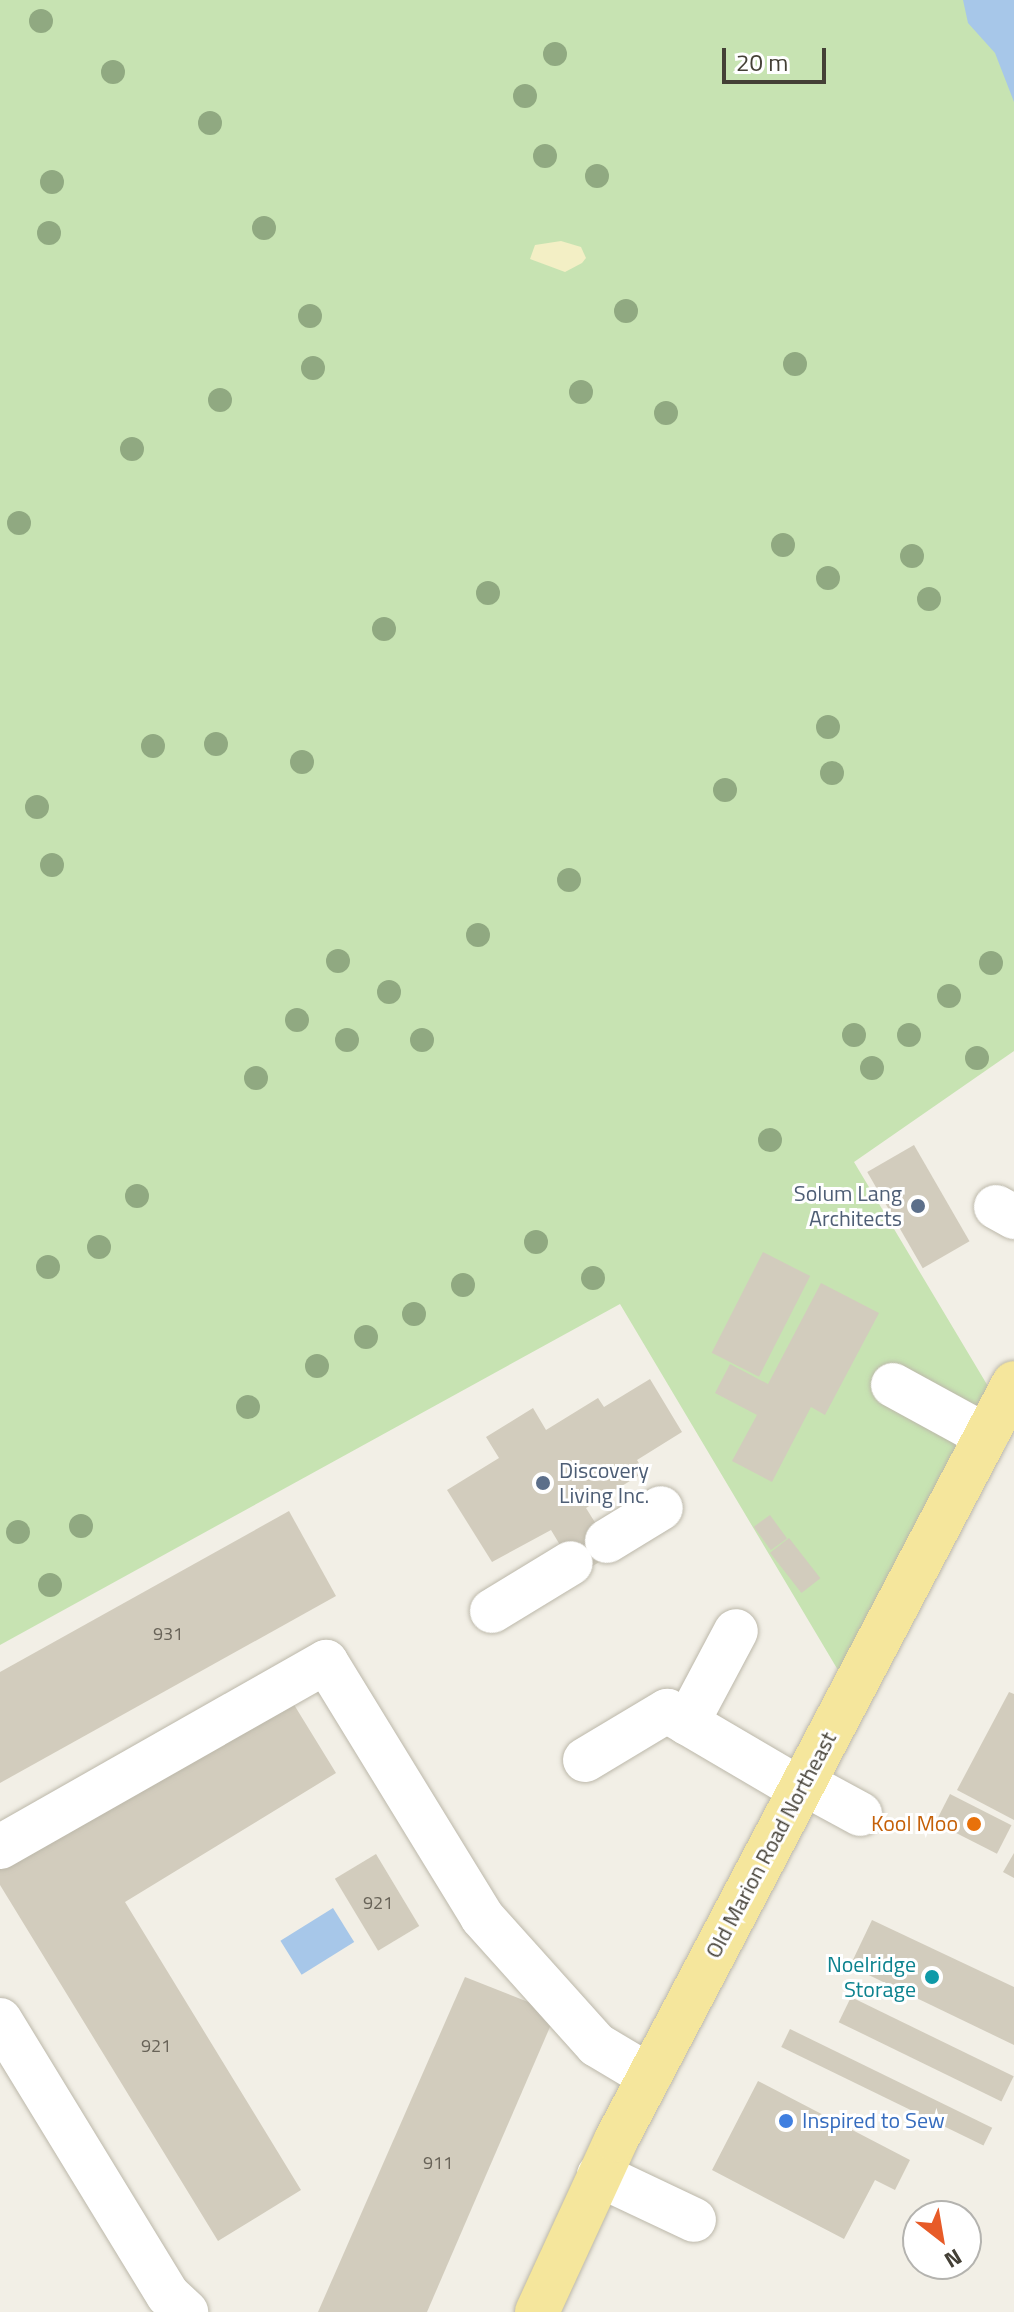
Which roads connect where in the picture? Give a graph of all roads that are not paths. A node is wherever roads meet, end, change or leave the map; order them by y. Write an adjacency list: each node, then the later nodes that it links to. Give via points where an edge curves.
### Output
1 (893, 1385): 2 (lane)
2 (1004, 1411): 8 (main road, Old Marion Road Northeast)
3 (661, 1508): 4 (lane)
4 (492, 1611)
5 (736, 1631): 6 (lane)
6 (687, 1723): 7 (lane, via 667,1711); 8 (lane)
7 (585, 1760)
8 (802, 1786): 9 (lane); 12 (main road, Old Marion Road Northeast)
9 (860, 1814)
10 (0, 1847): 12 (lane, via 326,1662 482,1917 597,2045)
11 (0, 2020): 15 (lane, via 168,2295)
12 (649, 2076): 13 (main road, Old Marion Road Northeast)
13 (599, 2175): 14 (lane); 16 (main road, Old Marion Road Northeast)
14 (694, 2220)
15 (186, 2312)
16 (537, 2312)

